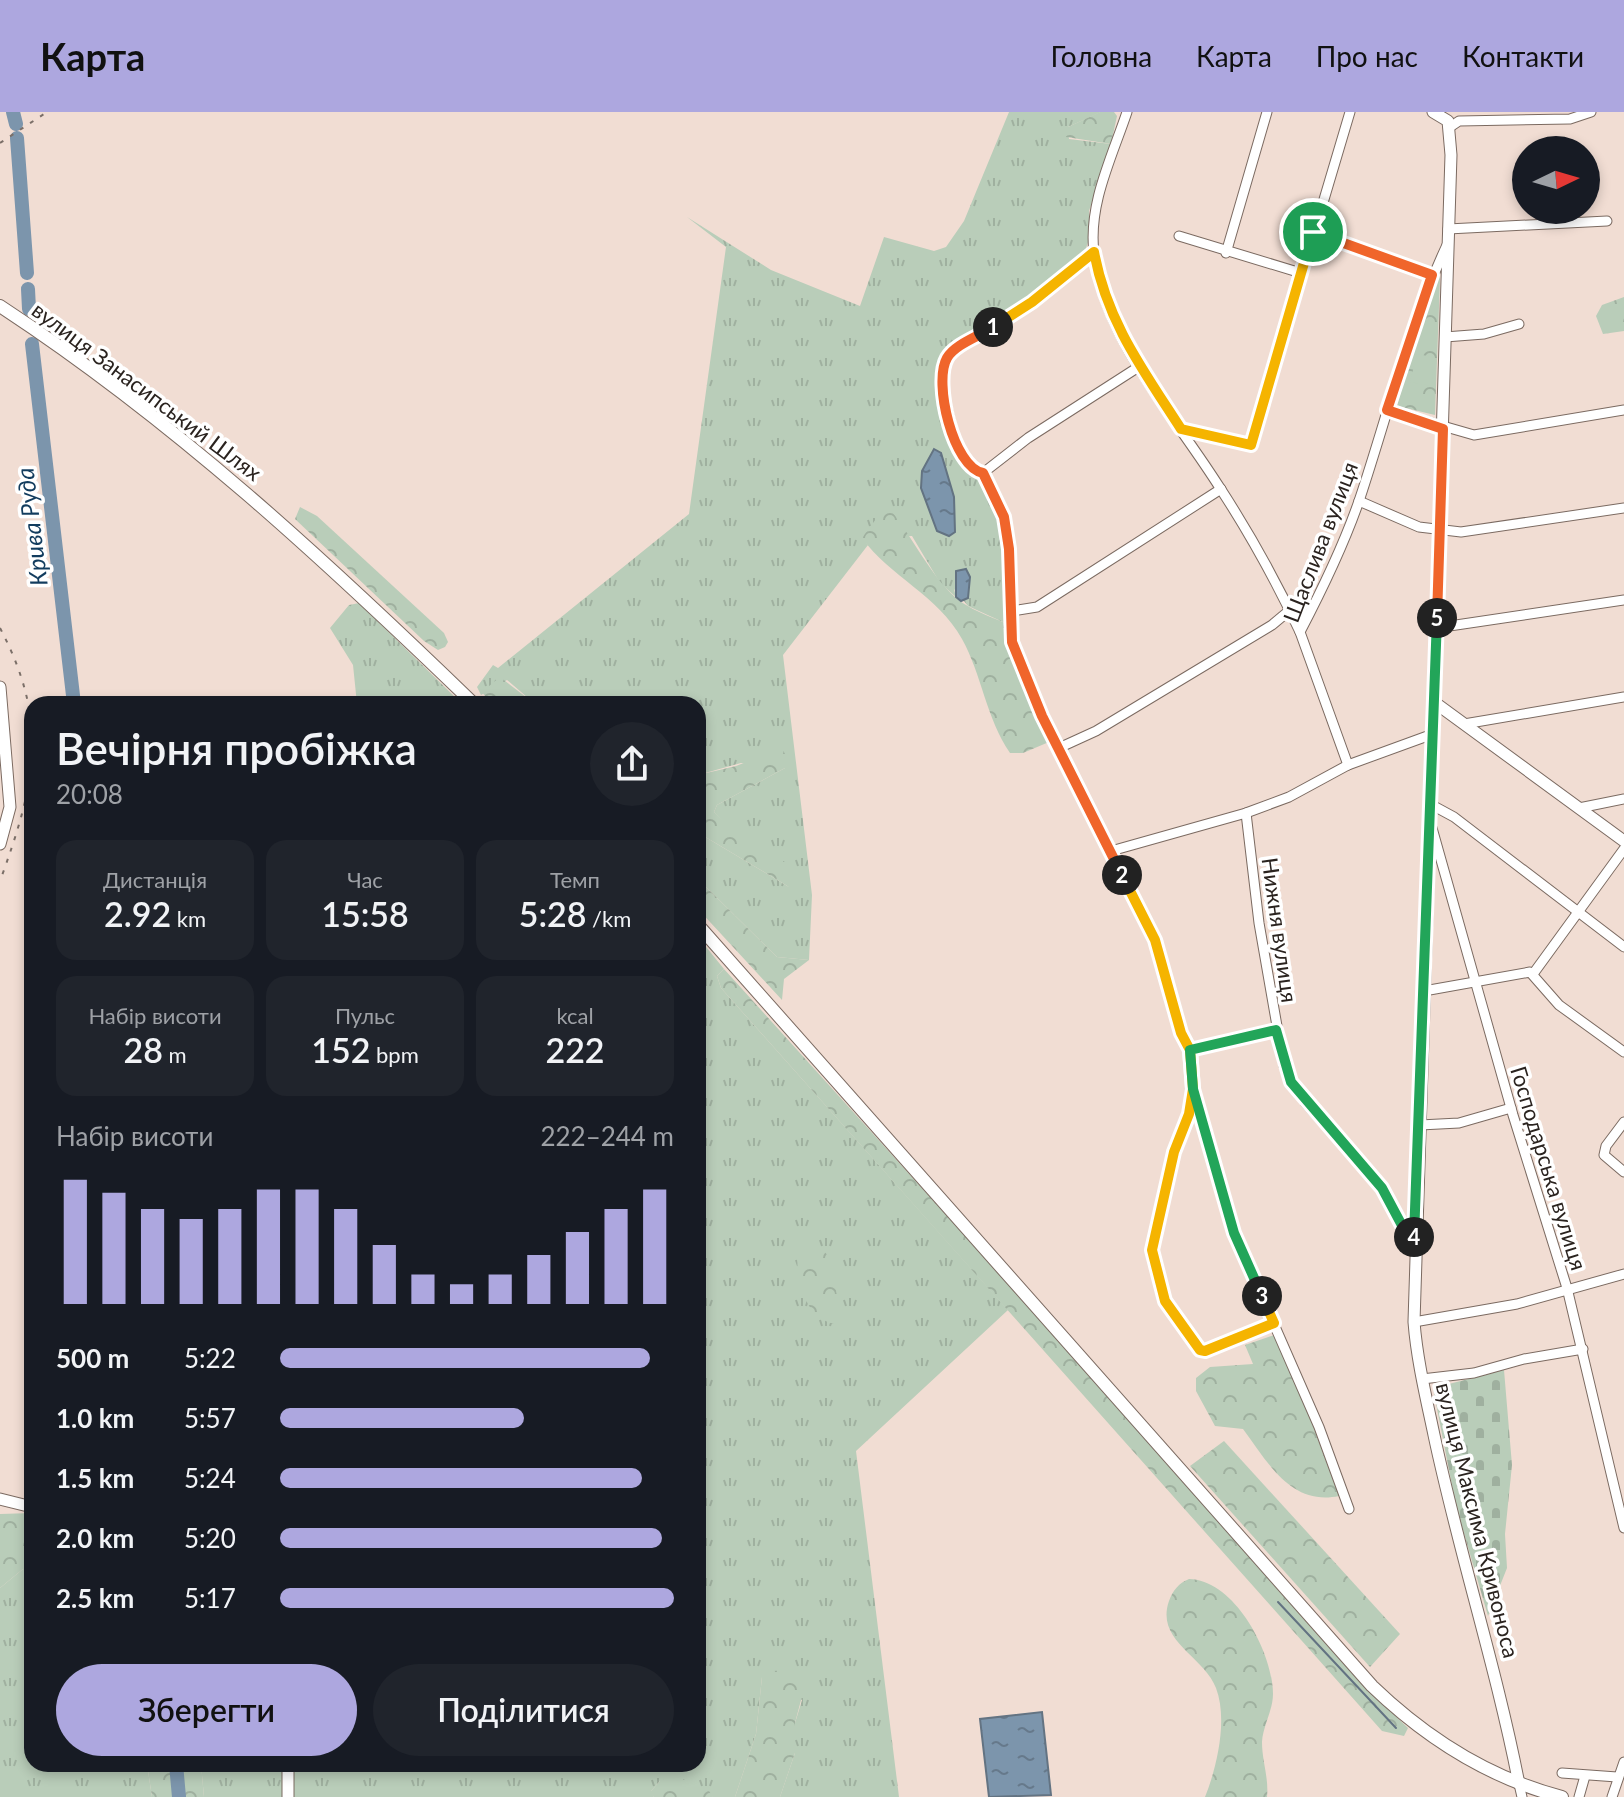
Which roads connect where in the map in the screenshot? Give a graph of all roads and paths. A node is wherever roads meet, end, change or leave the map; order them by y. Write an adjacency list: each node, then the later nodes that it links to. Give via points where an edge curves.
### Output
1 (1127, 112): 12 (street, via 1097,201)
2 (1267, 112): 13 (street)
3 (1350, 112): 9 (street)
4 (1433, 112): 7 (street, via 1445,117)
5 (1451, 112): 7 (street, вулиця Максима Кривоноса)
6 (1591, 112): 7 (street, via 1570,119 1459,121)
7 (1450, 127): 11 (street, вулиця Максима Кривоноса)
8 (1607, 221): 11 (street)
9 (1313, 232): 14 (street); 15 (street)
10 (1179, 236): 13 (street)
11 (1448, 236): 15 (street, Щаслива вулиця); 18 (street, вулиця Максима Кривоноса)
12 (1094, 252): 19 (street, via 1106,305); 24 (street, via 1032,302 952,351 942,372 943,395 957,449 972,470)
13 (1226, 253): 14 (street)
14 (1301, 273): 22 (street, via 1251,445)
15 (1432, 275): 20 (street, Щаслива вулиця)
16 (0, 306): 35 (main road, вулиця Занасипський Шлях, via 107,381 268,509)
17 (1519, 324): 18 (street)
18 (1445, 337): 23 (street, вулиця Максима Кривоноса)
19 (1140, 366): 22 (street); 24 (street)
20 (1387, 410): 23 (street); 26 (street, Щаслива вулиця)
21 (1624, 410): 23 (street, via 1483,435)
22 (1181, 429): 25 (street)
23 (1443, 429): 28 (street, вулиця Максима Кривоноса)
24 (983, 473): 31 (street, via 1004,517)
25 (1221, 489): 30 (street); 31 (street, via 1037,607)
26 (1359, 501): 28 (street); 33 (street, Щаслива вулиця)
27 (1624, 508): 28 (street)
28 (1440, 531): 32 (street, вулиця Максима Кривоноса)
29 (1624, 600): 32 (street)
30 (1290, 610): 33 (street); 40 (street, via 1096,731)
31 (1012, 611): 40 (street, via 1015,651)
32 (1436, 628): 37 (street, вулиця Максима Кривоноса)
33 (1300, 632): 41 (street, Щаслива вулиця)
34 (0, 687): 48 (street, via 10,807)
35 (466, 696)
36 (1624, 697): 38 (street)
37 (1434, 702): 38 (street); 39 (street, вулиця Максима Кривоноса)
38 (1464, 724): 44 (street)
39 (1433, 734): 41 (street); 43 (street, вулиця Максима Кривоноса)
40 (1061, 747): 50 (street)
41 (1348, 765): 45 (street)
42 (1624, 799): 44 (street)
43 (1430, 804): 46 (street, вулиця Максима Кривоноса); 51 (street)
44 (1579, 808): 47 (street)
45 (1246, 813): 50 (street); 57 (street, Нижня вулиця)
46 (1430, 821): 55 (street, Господарська вулиця); 56 (street, вулиця Максима Кривоноса)
47 (1624, 841)
48 (0, 844)
49 (1624, 849): 51 (street)
50 (1111, 851): 58 (street, via 1155,940)
51 (1578, 914): 53 (street); 54 (street)
52 (706, 934): 81 (main road, via 1372,1686 1438,1741)
53 (1624, 947)
54 (1533, 974): 55 (street); 59 (street, via 1550,997)
55 (1476, 982): 56 (street); 61 (street, Господарська вулиця)
56 (1424, 991): 63 (street, вулиця Максима Кривоноса)
57 (1276, 1030): 58 (street); 65 (street, Нижня вулиця, via 1291,1082 1382,1188)
58 (1190, 1050): 60 (street)
59 (1624, 1052)
60 (1193, 1089): 69 (street, via 1239,1250); 69 (street, via 1154,1229 1155,1272 1165,1301 1200,1350)
61 (1511, 1108): 63 (street, via 1459,1123); 67 (street, Господарська вулиця)
62 (1624, 1122): 64 (street, via 1604,1155)
63 (1420, 1125): 65 (street, вулиця Максима Кривоноса)
64 (1624, 1172)
65 (1414, 1248): 68 (street, вулиця Максима Кривоноса)
66 (1624, 1274): 67 (street)
67 (1567, 1288): 68 (street, via 1517,1304); 70 (street, Господарська вулиця)
68 (1414, 1322): 71 (street, вулиця Максима Кривоноса)
69 (1274, 1323): 74 (street)
70 (1583, 1349): 71 (street); 75 (street, Господарська вулиця)
71 (1422, 1379): 81 (street, вулиця Максима Кривоноса)
72 (0, 1499): 73 (street)
73 (24, 1505)
74 (1349, 1509)
75 (1624, 1528)
76 (1624, 1762): 80 (street)
77 (288, 1772): 82 (street)
78 (1562, 1773): 79 (street)
79 (1585, 1776): 80 (street); 84 (street)
80 (1617, 1777): 85 (street)
81 (1521, 1790): 83 (main road)
82 (288, 1797)
83 (1562, 1797)
84 (1579, 1797)
85 (1612, 1797)

